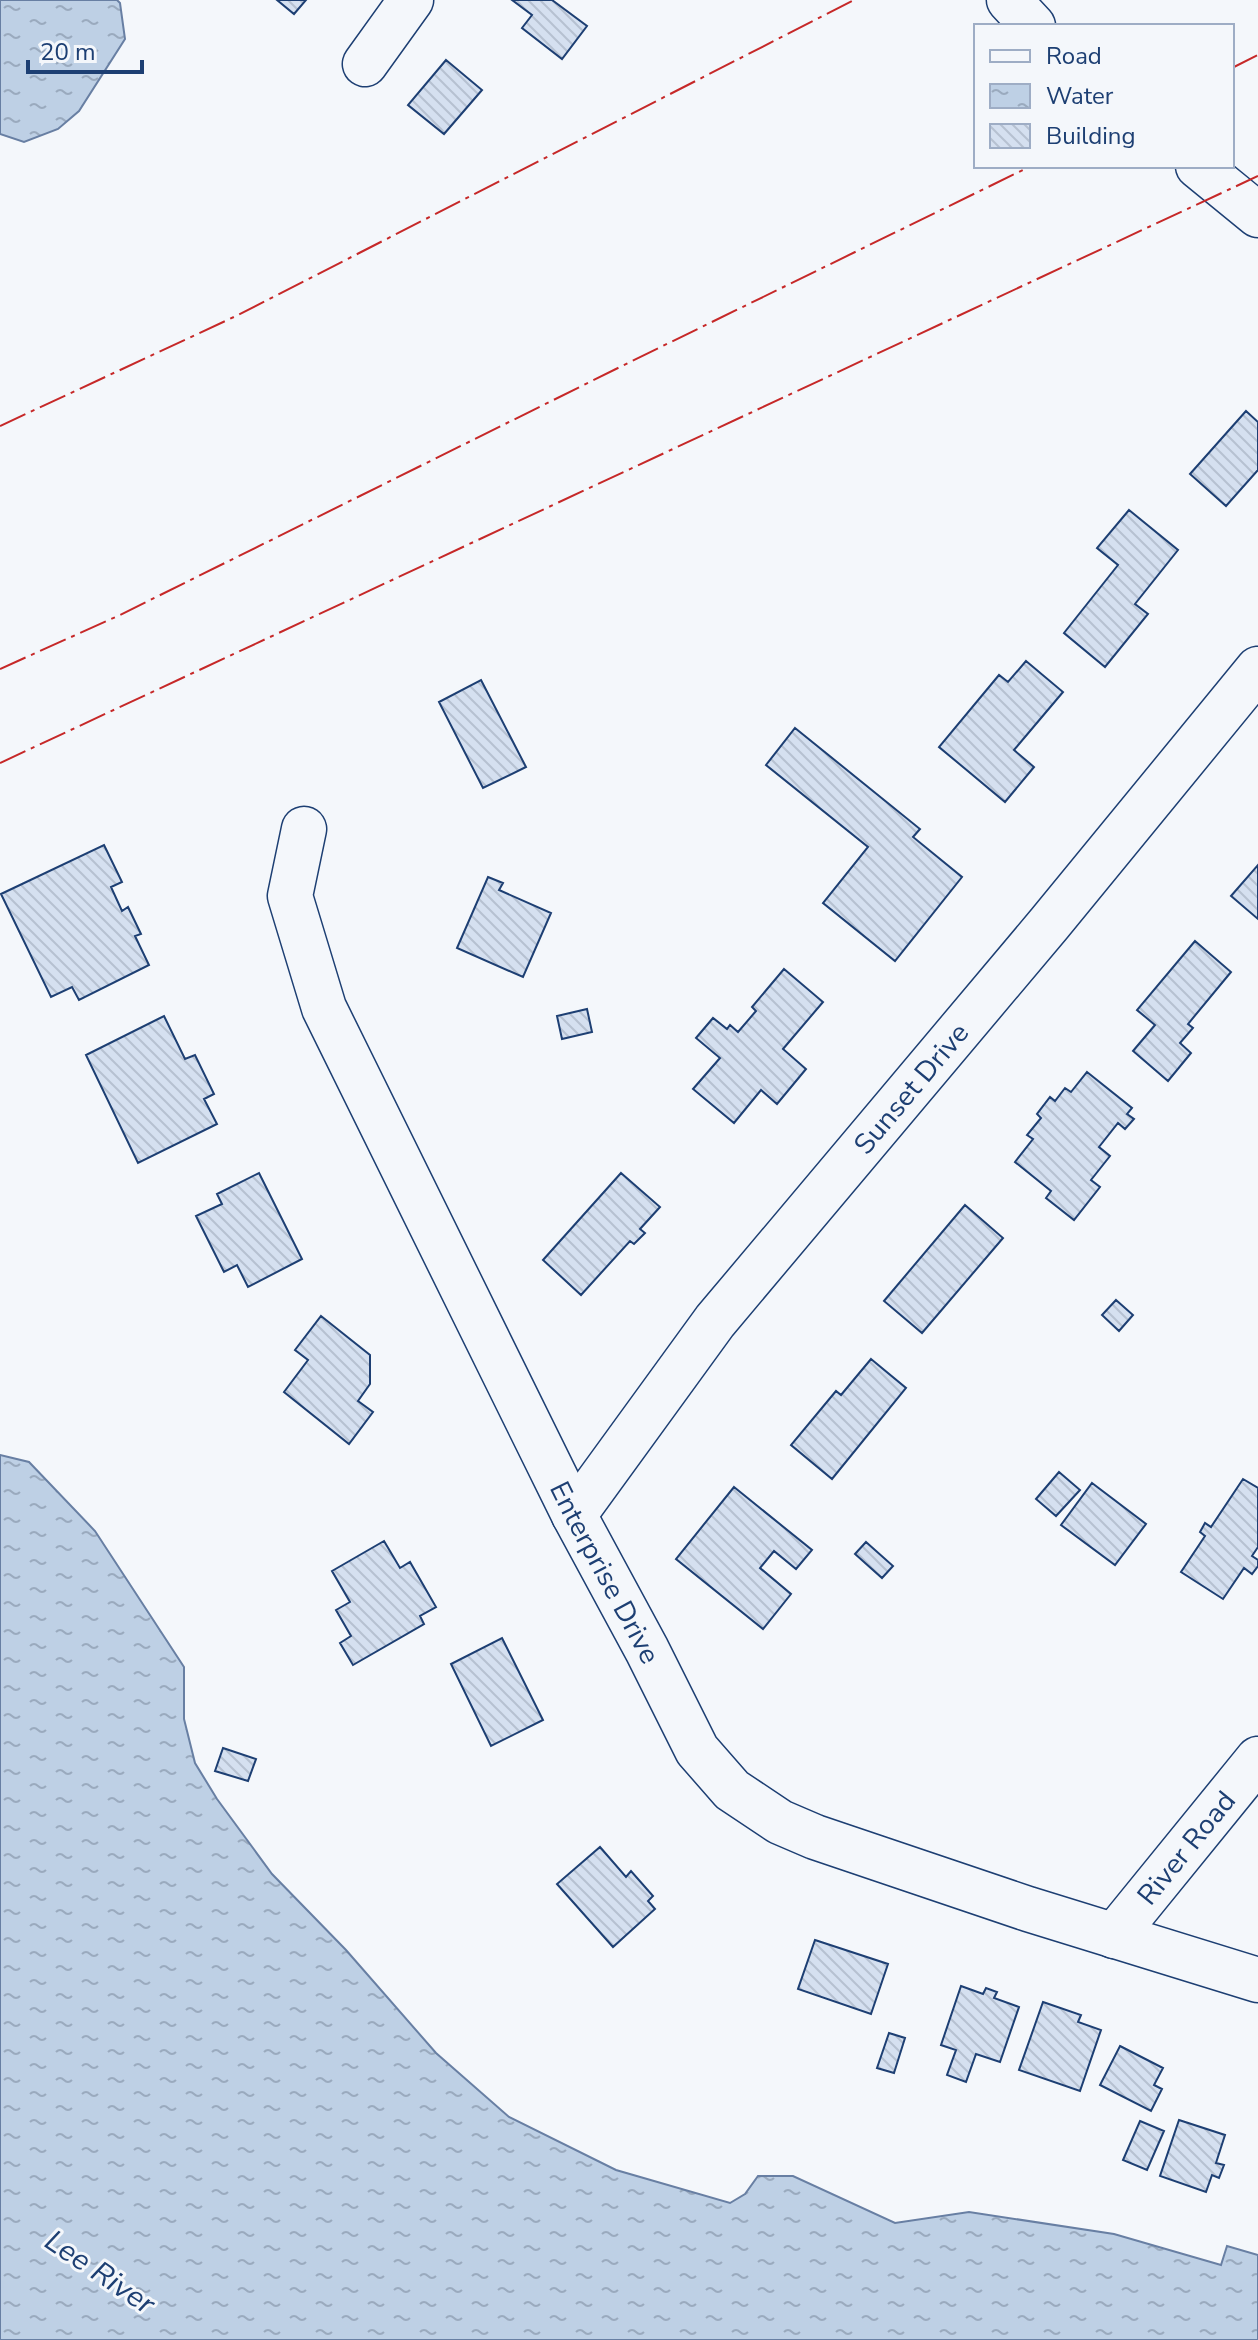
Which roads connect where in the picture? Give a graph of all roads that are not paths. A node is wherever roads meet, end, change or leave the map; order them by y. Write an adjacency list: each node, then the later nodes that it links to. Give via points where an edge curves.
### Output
1 (411, 0): 4 (street)
2 (1009, 0): 3 (street)
3 (1031, 24)
4 (365, 64)
5 (1200, 168): 6 (street)
6 (1258, 215)
7 (1258, 669): 9 (street, Sunset Drive, via 715,1321)
8 (304, 829): 9 (street, Enterprise Drive, via 290,896 324,1008)
9 (574, 1515): 11 (street, Enterprise Drive, via 697,1750 732,1790 780,1822 815,1837)
10 (1258, 1759): 11 (street, River Road)
11 (1114, 1936): 12 (street, Enterprise Drive)
12 (1258, 1980)

